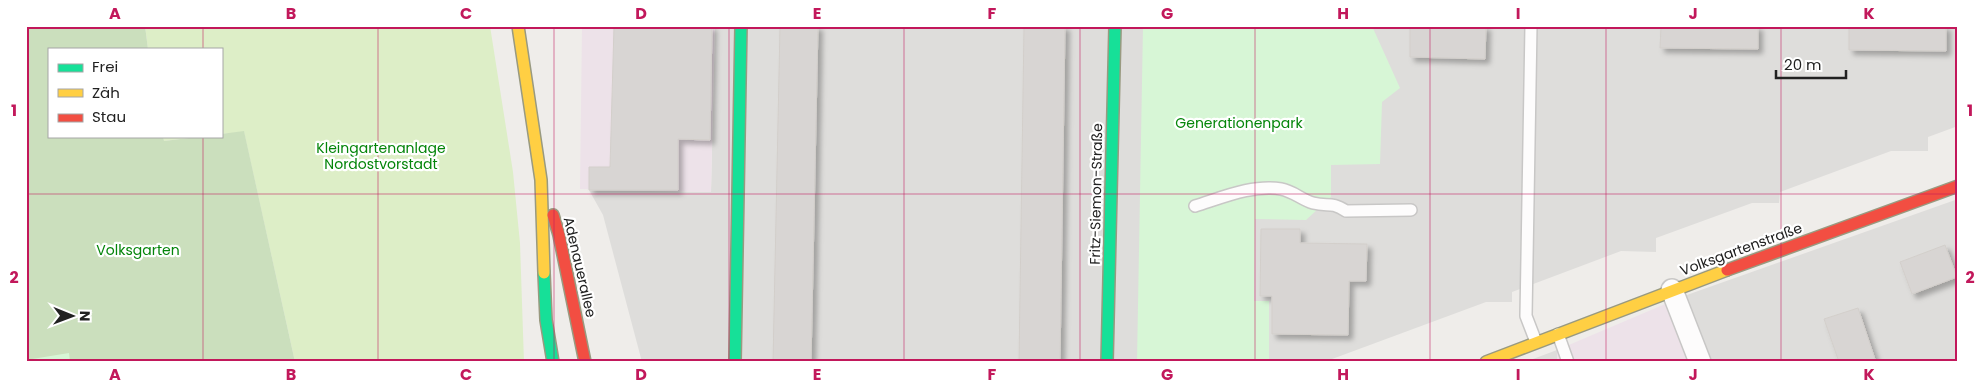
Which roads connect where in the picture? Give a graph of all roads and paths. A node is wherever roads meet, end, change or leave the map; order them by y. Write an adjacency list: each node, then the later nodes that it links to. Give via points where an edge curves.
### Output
1 (518, 26): 5 (main road, Adenauerallee)
2 (741, 26): 14 (main road)
3 (1114, 26): 15 (main road, Fritz-Siemon-Straße)
4 (1531, 26): 11 (lane, via 1526,316)
5 (542, 180): 12 (main road, Adenauerallee, via 546,320); 13 (main road, Adenauerallee, via 559,235)
6 (1958, 186): 9 (main road, Volksgartenstraße)
7 (1195, 206): 8 (lane, via 1270,188 1292,193 1312,203 1329,203 1346,212)
8 (1412, 210)
9 (1672, 290): 10 (main road, Volksgartenstraße); 18 (street)
10 (1558, 334): 11 (main road, Volksgartenstraße); 17 (lane)
11 (1536, 342): 16 (main road, Volksgartenstraße)
12 (554, 362)
13 (585, 362)
14 (734, 362)
15 (1107, 362)
16 (1486, 362)
17 (1568, 362)
18 (1700, 362)

